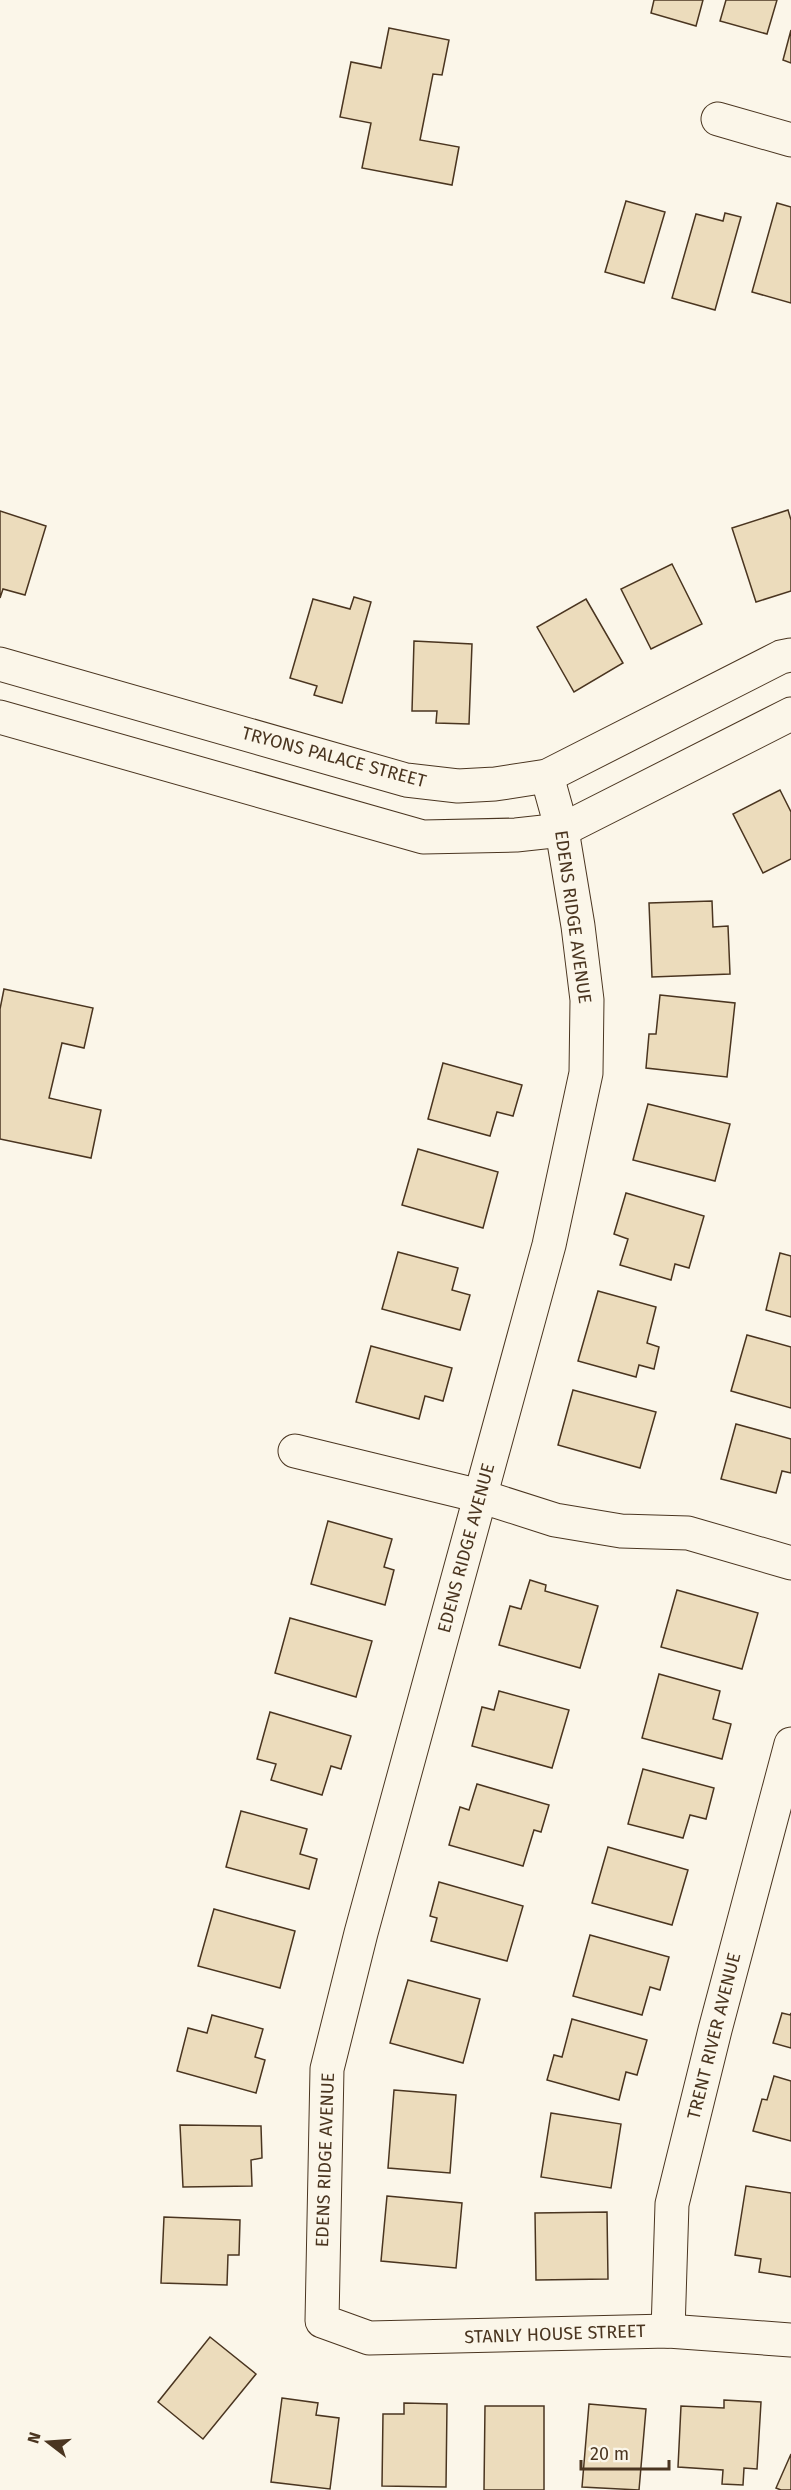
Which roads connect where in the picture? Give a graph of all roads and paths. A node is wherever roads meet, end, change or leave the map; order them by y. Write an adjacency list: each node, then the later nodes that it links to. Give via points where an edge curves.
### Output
1 (718, 119): 2 (street)
2 (791, 140)
3 (791, 655): 9 (street, TRYONS PALACE STREET)
4 (0, 664): 5 (street, TRYONS PALACE STREET)
5 (78, 685): 8 (street); 9 (street, TRYONS PALACE STREET, via 406,780 458,786)
6 (791, 714): 10 (street)
7 (0, 717): 8 (street)
8 (64, 736): 10 (street, via 423,837)
9 (547, 776): 10 (street, EDENS RIDGE AVENUE)
10 (562, 830): 12 (street, EDENS RIDGE AVENUE, via 587,1000 586,1073 549,1245)
11 (295, 1451): 12 (street)
12 (480, 1496): 13 (street, via 555,1520 621,1531 688,1533); 15 (street, EDENS RIDGE AVENUE, via 327,2069)
13 (791, 1563)
14 (791, 1744): 16 (street, TRENT RIVER AVENUE, via 672,2204)
15 (322, 2321): 16 (street, STANLY HOUSE STREET, via 369,2338)
16 (668, 2331): 17 (street, STANLY HOUSE STREET)
17 (791, 2340)

